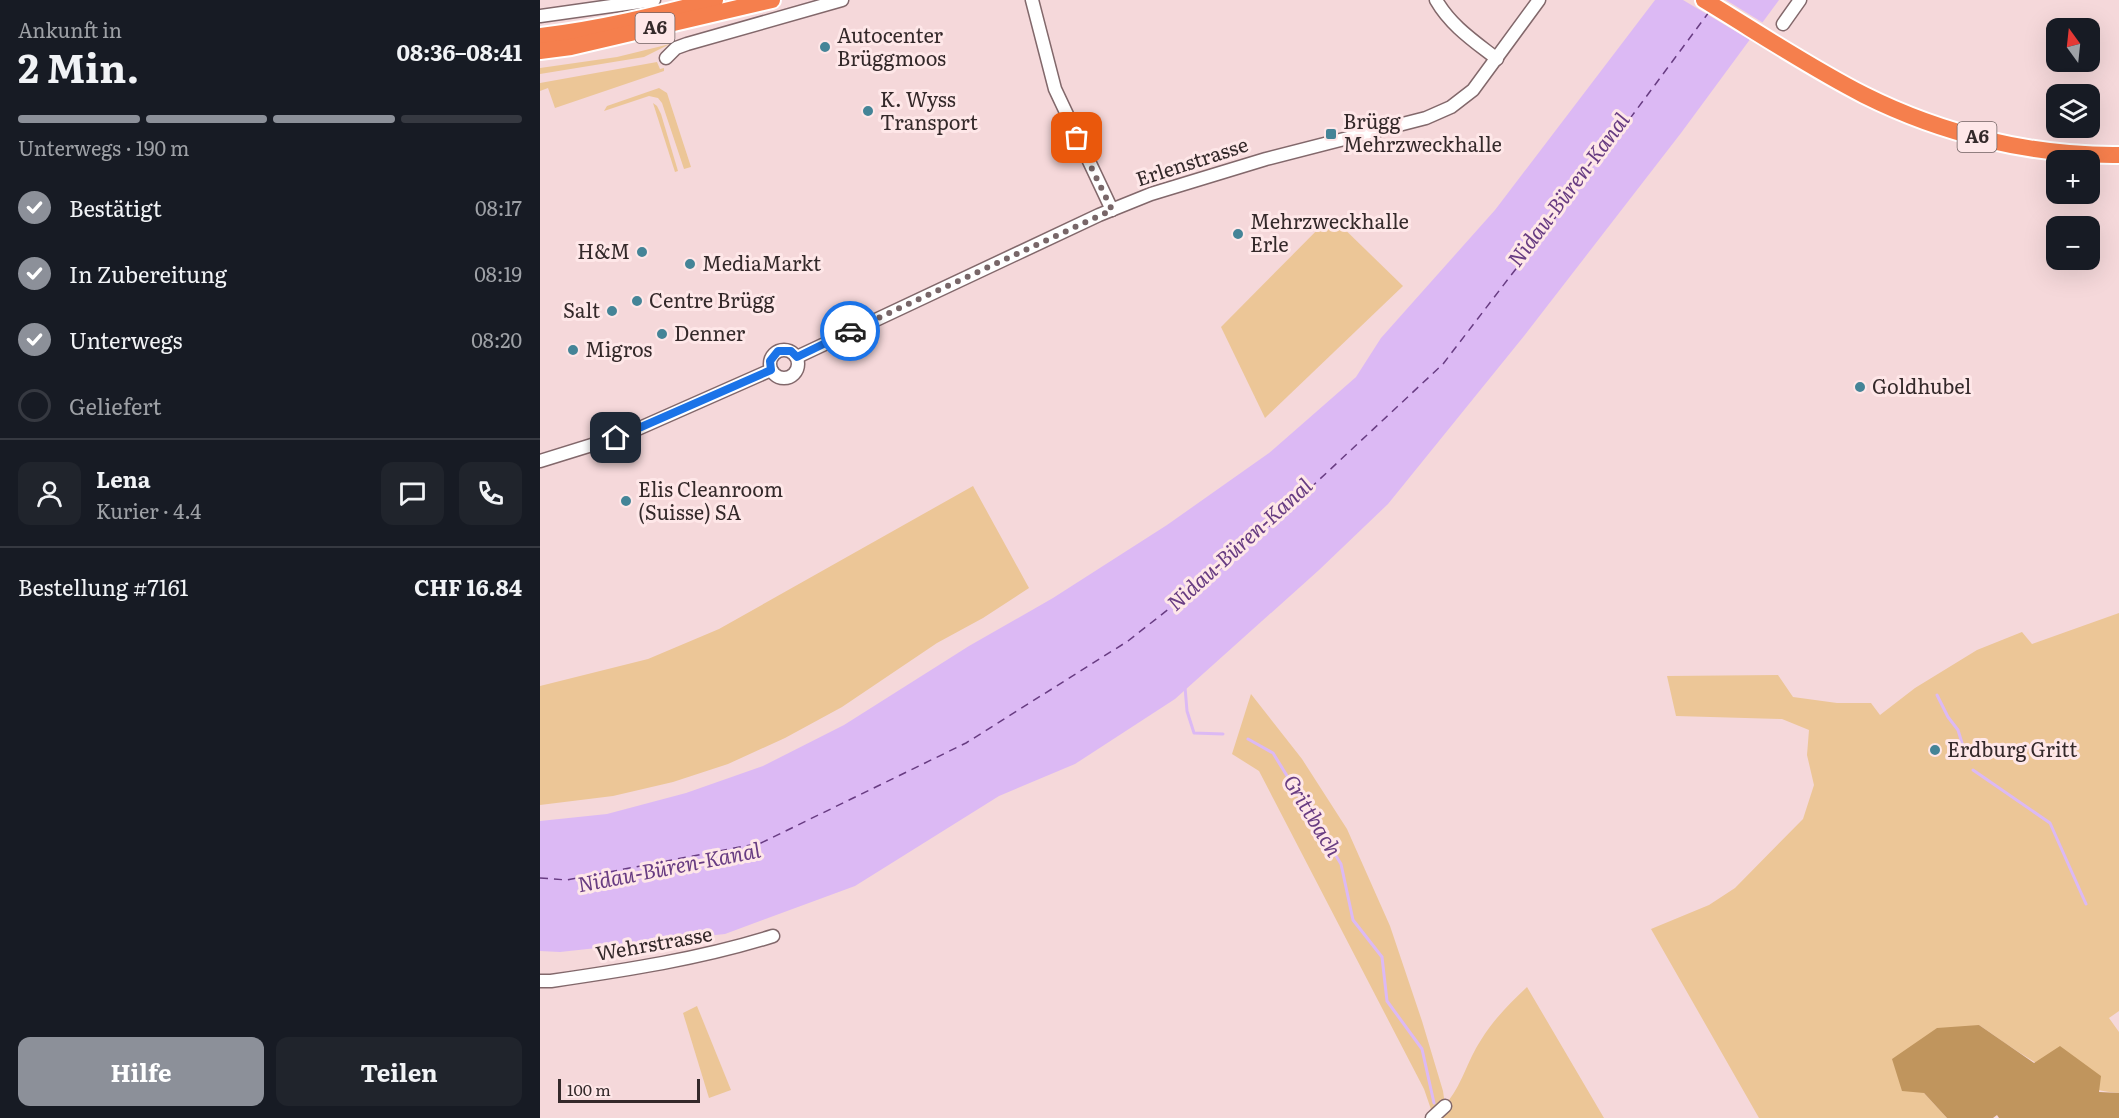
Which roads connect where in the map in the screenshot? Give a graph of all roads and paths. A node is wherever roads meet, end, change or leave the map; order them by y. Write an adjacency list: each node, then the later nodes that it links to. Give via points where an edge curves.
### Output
1 (654, 0): 10 (street)
2 (715, 0): 12 (highway, A6, via 596,29)
3 (842, 0): 14 (street, via 687,44)
4 (1032, 0): 18 (street, via 1055,88)
5 (1436, 0): 15 (street, via 1448,19)
6 (1539, 0): 15 (street, Erlenstrasse)
7 (1704, 0): 17 (highway, A6, via 1863,95 1948,129 2047,151)
8 (1800, 0): 11 (street)
9 (770, 1): 13 (highway, A6); 16 (highway, via 653,39)
10 (540, 16)
11 (1783, 24)
12 (540, 36)
13 (540, 51)
14 (666, 58)
15 (1497, 59): 18 (street, Erlenstrasse, via 1468,95 1437,113 1195,179)
16 (540, 60)
17 (2119, 155)
18 (1112, 210): 19 (street, Erlenstrasse)
19 (797, 357): 20 (street, via 791,351 778,351 770,361); 20 (street, via 798,366 790,377 781,378)
20 (771, 370): 21 (street, via 624,435)
21 (540, 461)
22 (773, 936): 23 (street, Wehrstrasse, via 666,963)
23 (540, 981)

